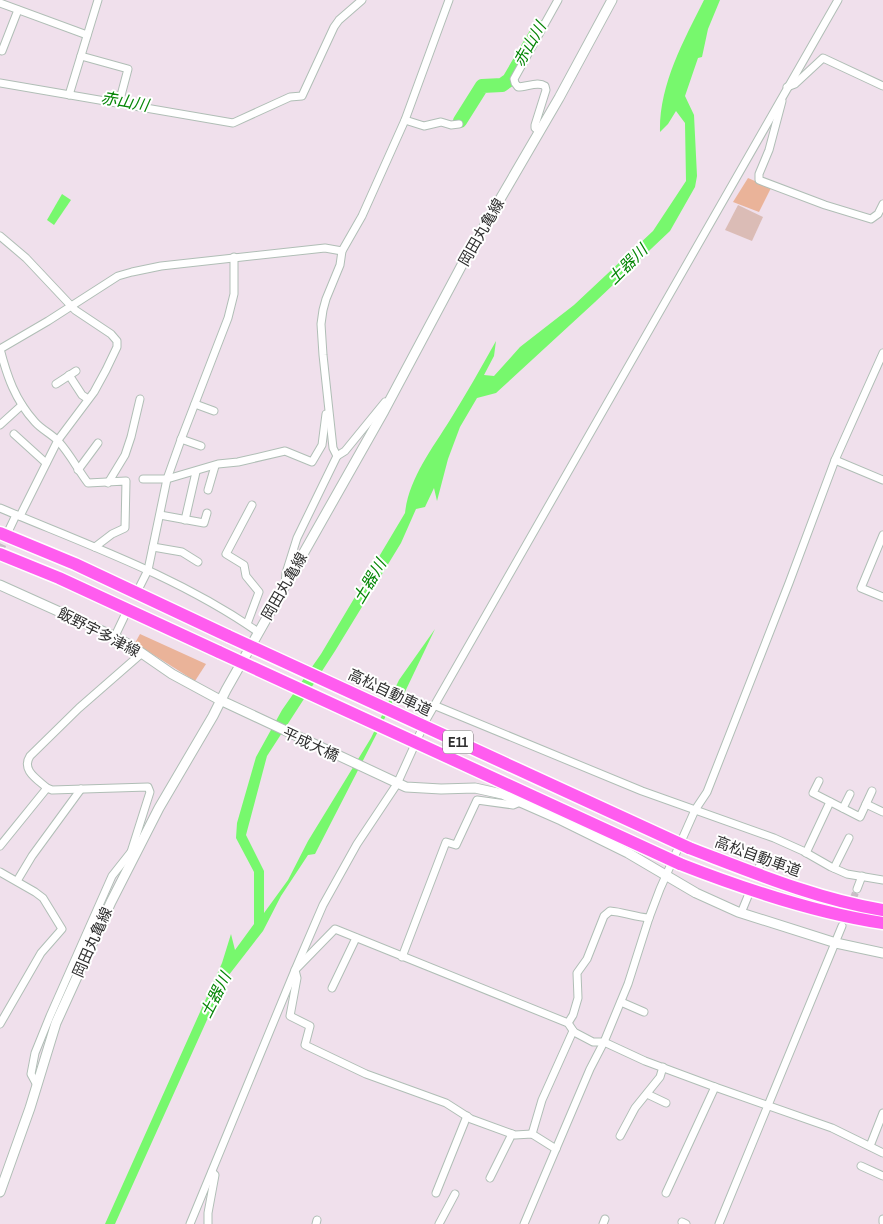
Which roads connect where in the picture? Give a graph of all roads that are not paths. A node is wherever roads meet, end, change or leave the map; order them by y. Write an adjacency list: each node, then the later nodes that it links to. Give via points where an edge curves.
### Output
1 (98, 0): 9 (street)
2 (362, 0): 16 (street, via 334,27 302,96 290,97 233,123)
3 (449, 0): 17 (street)
4 (558, 0): 19 (street, via 514,79 518,87 545,86 535,124)
5 (612, 0): 19 (main road, 岡田丸亀線)
6 (838, 0): 14 (street)
7 (1, 6): 8 (street)
8 (18, 10): 9 (street); 10 (street)
9 (87, 34): 11 (street)
10 (2, 51)
11 (81, 56): 15 (street); 16 (street, via 128,69)
12 (0, 83): 15 (street)
13 (883, 86): 14 (street, via 823,58)
14 (785, 90): 20 (street, via 759,180 871,219); 75 (street)
15 (70, 93): 16 (street)
16 (120, 102)
17 (405, 120): 18 (street, via 424,126 441,122); 22 (street, via 362,216)
18 (459, 124)
19 (539, 131): 27 (main road, 岡田丸亀線)
20 (883, 204)
21 (0, 236): 24 (street)
22 (342, 251): 23 (street, via 325,248); 31 (street, via 321,324)
23 (234, 257): 24 (street, via 161,266 118,276); 30 (street, via 234,294 228,318)
24 (72, 306): 28 (street, via 117,341 106,370); 32 (street, via 0,349 8,377)
25 (882, 357): 41 (street)
26 (56, 384): 28 (street, via 72,373 82,395)
27 (393, 393): 40 (street); 65 (main road, 岡田丸亀線)
28 (88, 399): 37 (street)
29 (140, 399): 49 (street, via 126,455)
30 (195, 404): 33 (street); 36 (street)
31 (327, 404): 40 (street); 43 (street, via 322,445 312,462 285,451)
32 (22, 405): 34 (street); 37 (street, via 43,430)
33 (214, 411)
34 (0, 425)
35 (14, 434): 42 (street)
36 (181, 439): 39 (street); 47 (street)
37 (58, 440): 42 (street); 44 (street)
38 (98, 443): 44 (street)
39 (201, 446)
40 (337, 456): 65 (street, via 297,538 286,574)
41 (836, 460): 48 (street); 86 (street, via 710,784)
42 (46, 463): 54 (street)
43 (214, 466): 45 (street); 50 (street)
44 (78, 470): 49 (street, via 88,483)
45 (196, 472): 47 (street); 56 (street)
46 (143, 479): 47 (street)
47 (167, 480): 55 (street)
48 (883, 480)
49 (108, 483): 59 (street, via 126,481 125,528)
50 (208, 490)
51 (252, 505): 69 (street, via 226,554 244,565 246,576 259,592)
52 (0, 508): 54 (street)
53 (207, 513): 56 (street, via 204,523)
54 (18, 515): 57 (street); 59 (street)
55 (160, 515): 56 (street); 60 (street)
56 (185, 520)
57 (4, 532): 102 (highway, 高松自動車道 / E11, bridge, via 689,848 790,885)
58 (882, 538): 67 (street, via 860,588)
59 (95, 547): 63 (street)
60 (153, 547): 62 (street, via 182,552); 63 (street)
61 (0, 554): 105 (highway, 高松自動車道 / E11, bridge, via 59,578 680,864 783,900)
62 (198, 562)
63 (148, 570): 66 (street); 69 (street)
64 (0, 585): 71 (main road, 飯野宇多津線)
65 (286, 585): 70 (main road, 岡田丸亀線)
66 (139, 588)
67 (883, 598)
68 (125, 616): 71 (street)
69 (247, 624): 70 (street)
70 (258, 632): 73 (main road, 岡田丸亀線)
71 (115, 636): 72 (main road, 飯野宇多津線)
72 (142, 654): 73 (main road, 飯野宇多津線); 78 (street, via 30,756 26,767)
73 (220, 700): 74 (main road, 飯野宇多津線); 91 (main road, 岡田丸亀線)
74 (232, 706): 77 (main road, 平成大橋)
75 (436, 706): 77 (street); 86 (street)
76 (819, 781): 83 (street, via 813,793)
77 (394, 783): 82 (main road, 平成大橋, via 420,789 474,788); 111 (street, via 327,898)
78 (47, 788): 79 (street); 89 (street)
79 (81, 789): 91 (street, via 148,787 150,792); 99 (street)
80 (872, 791): 84 (street)
81 (850, 794): 85 (street)
82 (520, 802): 96 (main road, 平成大橋); 110 (street, via 513,805 477,800 456,846 446,842)
83 (830, 802): 85 (street); 90 (street)
84 (866, 804): 85 (street, via 860,817); 87 (street)
85 (843, 808)
86 (695, 810): 90 (street); 96 (street)
87 (883, 812)
88 (849, 838): 94 (street)
89 (0, 846)
90 (806, 852): 94 (street)
91 (133, 853): 136 (main road, 岡田丸亀線, via 56,1023)
92 (765, 855): 93 (street)
93 (759, 866)
94 (834, 868): 97 (street)
95 (0, 872): 99 (street)
96 (668, 875): 103 (main road, 平成大橋, via 696,893); 104 (street)
97 (862, 876): 98 (street); 100 (street)
98 (883, 880)
99 (16, 882): 116 (street, via 43,898 62,930 41,953)
100 (857, 889)
101 (748, 896): 103 (street)
102 (883, 910)
103 (742, 913): 108 (main road, 平成大橋)
104 (649, 918): 113 (street); 115 (street, via 610,911 604,916 577,974 578,998)
105 (883, 923)
106 (842, 926): 108 (street)
107 (356, 938): 110 (street); 111 (street, via 335,929); 112 (street)
108 (836, 943): 109 (main road, 平成大橋); 123 (street)
109 (883, 954)
110 (402, 957): 115 (street)
111 (295, 970): 125 (street, via 297,978 290,1016 310,1026 305,1045 366,1074 446,1103); 133 (street)
112 (332, 988)
113 (621, 1002): 114 (street); 118 (street)
114 (644, 1012)
115 (568, 1023): 117 (street)
116 (0, 1024)
117 (573, 1031): 118 (street, via 593,1042); 127 (street, via 542,1100)
118 (604, 1042): 119 (street); 130 (street)
119 (662, 1067): 120 (street); 121 (street, via 660,1077)
120 (715, 1087): 123 (street); 138 (street)
121 (647, 1094): 122 (street); 128 (street, via 635,1108)
122 (666, 1103)
123 (768, 1106): 129 (street, via 832,1128); 144 (street)
124 (883, 1113): 129 (street)
125 (467, 1116): 126 (street); 137 (street)
126 (512, 1134): 127 (street); 135 (street)
127 (532, 1134): 130 (street)
128 (620, 1136)
129 (870, 1146): 131 (street)
130 (556, 1148): 143 (street)
131 (883, 1153)
132 (861, 1166): 134 (street)
133 (212, 1172): 140 (street); 141 (street, via 215,1175)
134 (883, 1176)
135 (490, 1178)
136 (0, 1192)
137 (436, 1193)
138 (666, 1193)
139 (455, 1194): 142 (street)
140 (190, 1224)
141 (208, 1224)
142 (439, 1224)
143 (524, 1224)
144 (719, 1224)

